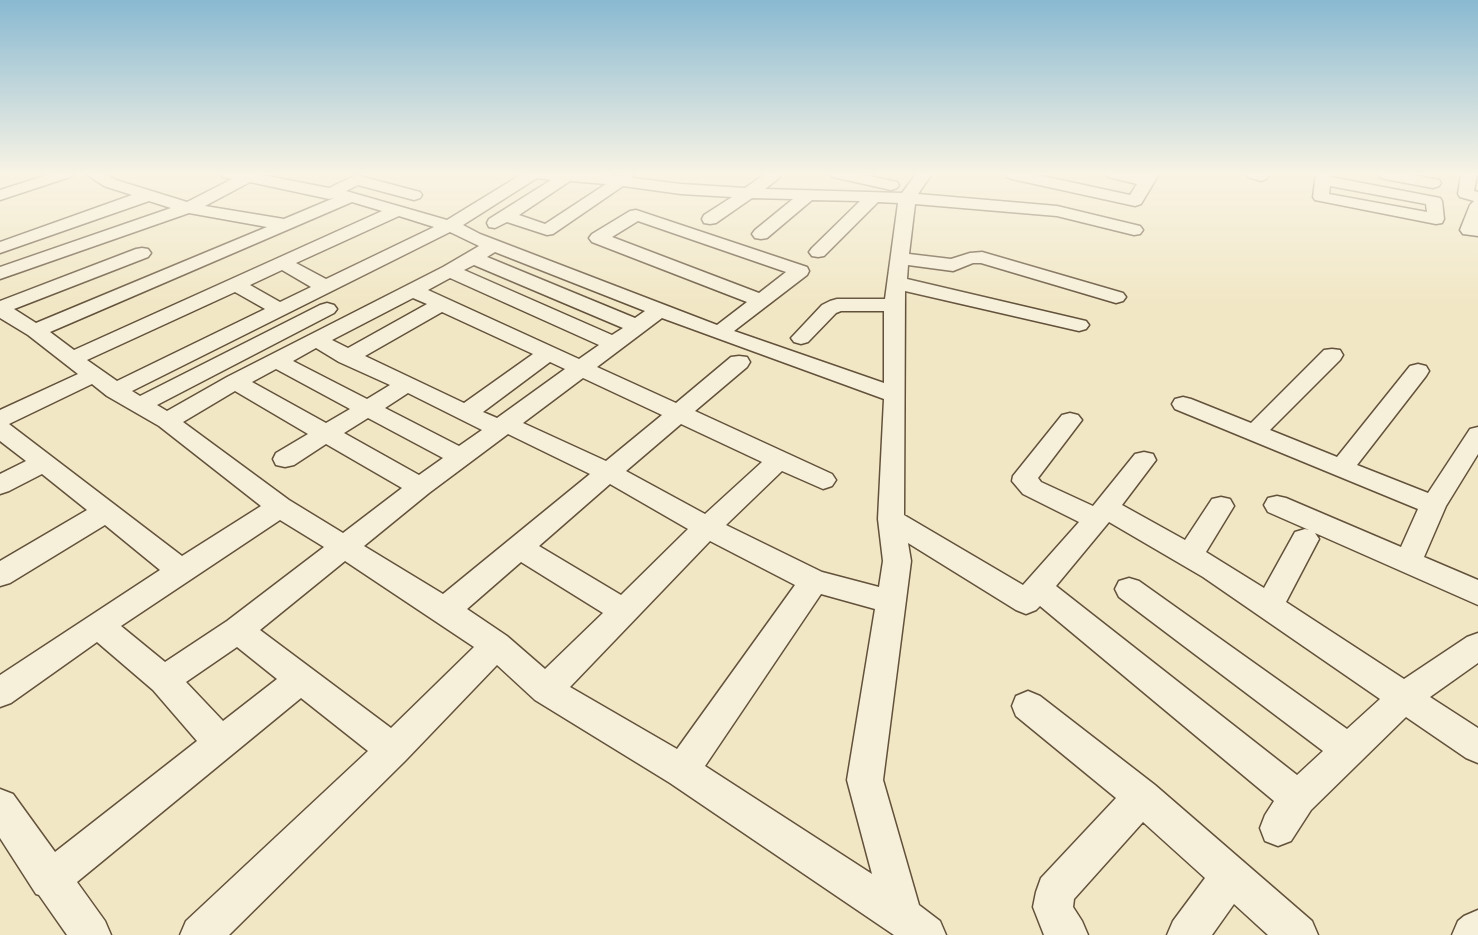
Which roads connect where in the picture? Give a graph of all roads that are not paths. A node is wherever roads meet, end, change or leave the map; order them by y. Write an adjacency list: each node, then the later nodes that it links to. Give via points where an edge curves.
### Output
1 (82, 218): 25 (street); 26 (street)
2 (159, 218): 26 (street)
3 (248, 218): 19 (street)
4 (303, 218): 19 (street)
5 (383, 218): 32 (street)
6 (415, 218): 20 (street)
7 (462, 218): 20 (street)
8 (503, 218): 27 (street)
9 (510, 218): 18 (street, via 547,230)
10 (565, 218): 18 (street)
11 (631, 218): 23 (street)
12 (641, 218): 42 (street, via 800,271)
13 (781, 218): 24 (street)
14 (853, 218): 29 (street)
15 (909, 218): 36 (street)
16 (1083, 218): 21 (street)
17 (1473, 218): 22 (street, via 1469,230)
18 (557, 223): 23 (street)
19 (287, 224): 28 (street)
20 (447, 227): 27 (street, via 456,228); 38 (street)
21 (1134, 230)
22 (1478, 231)
23 (584, 233): 42 (street)
24 (761, 234)
25 (1, 236)
26 (100, 237): 30 (street); 34 (street)
27 (474, 248): 33 (street); 46 (street, via 494,245); 50 (street)
28 (222, 252): 35 (street); 47 (street)
29 (818, 252)
30 (142, 253): 31 (street); 47 (street)
31 (168, 263)
32 (282, 263): 35 (street); 38 (street)
33 (450, 272): 39 (street); 54 (street)
34 (0, 273)
35 (260, 273): 37 (street)
36 (897, 282): 41 (street, via 982,257); 49 (street); 52 (street, via 829,309); 65 (street)
37 (235, 284): 45 (street); 63 (street)
38 (326, 288): 40 (street)
39 (412, 290): 43 (street); 48 (street)
40 (307, 297): 44 (street); 45 (street)
41 (1116, 297)
42 (762, 301): 51 (street)
43 (442, 303): 55 (street); 57 (street)
44 (327, 309): 48 (street); 63 (street)
45 (281, 310): 63 (street)
46 (660, 310): 50 (street); 51 (street)
47 (10, 318): 63 (street)
48 (351, 324): 53 (street)
49 (1079, 325)
50 (636, 326): 54 (street)
51 (720, 333): 65 (street)
52 (801, 338)
53 (315, 340): 57 (street); 58 (street)
54 (612, 343): 60 (street)
55 (549, 353): 60 (street); 68 (street)
56 (1332, 355): 75 (street)
57 (347, 357): 64 (street)
58 (277, 361): 62 (street); 67 (street)
59 (739, 362): 69 (street)
60 (580, 367): 69 (street); 73 (street)
61 (1418, 371): 83 (street)
62 (235, 382): 72 (street); 76 (street)
63 (104, 383): 70 (street); 72 (street)
64 (408, 384): 67 (street); 68 (street)
65 (895, 395): 94 (street)
66 (1183, 404): 75 (street)
67 (368, 407): 76 (street); 78 (street)
68 (467, 412): 73 (street)
69 (679, 412): 80 (street); 84 (street)
70 (0, 419)
71 (1070, 420): 93 (street, via 1024,481 1032,488)
72 (167, 421): 90 (street)
73 (503, 426): 78 (street); 84 (street)
74 (0, 429): 82 (street)
75 (1254, 433): 83 (street)
76 (326, 434): 79 (street); 87 (street)
77 (1478, 435): 89 (street)
78 (461, 456): 87 (street)
79 (285, 459)
80 (779, 460): 85 (street); 95 (street)
81 (1144, 460): 93 (street)
82 (44, 462): 86 (street); 92 (street)
83 (1341, 468): 89 (street)
84 (608, 472): 95 (street); 98 (street)
85 (823, 480)
86 (0, 486)
87 (420, 487): 97 (street)
88 (1277, 505): 100 (street)
89 (1433, 505): 100 (street)
90 (280, 506): 97 (street); 101 (street)
91 (1221, 506): 99 (street)
92 (107, 511): 101 (street); 102 (street)
93 (1101, 514): 99 (street); 104 (street)
94 (891, 520): 104 (street, via 1026,602); 107 (street, via 896,561)
95 (707, 527): 103 (street); 110 (street)
96 (1305, 539): 108 (street)
97 (342, 547): 109 (street); 112 (street)
98 (519, 547): 109 (street); 110 (street)
99 (1189, 556): 108 (street)
100 (1408, 562): 106 (street)
101 (181, 570): 111 (street)
102 (0, 576)
103 (814, 581): 107 (street); 125 (street)
104 (1038, 588): 127 (street)
105 (1129, 589): 124 (street)
106 (1478, 593)
107 (891, 602): 132 (street, via 864,780)
108 (1269, 607): 119 (street)
109 (445, 610): 113 (street)
110 (624, 611): 117 (street)
111 (98, 625): 116 (street); 118 (street)
112 (238, 630): 115 (street); 116 (street)
113 (496, 645): 117 (street); 123 (street)
114 (1478, 646): 119 (street)
115 (301, 679): 121 (street); 123 (street)
116 (164, 680): 121 (street)
117 (546, 690): 125 (street)
118 (0, 693)
119 (1404, 697): 122 (street); 124 (street)
120 (1028, 706): 126 (street)
121 (222, 744): 131 (street)
122 (1478, 747)
123 (393, 750): 135 (street)
124 (1348, 750): 127 (street)
125 (682, 771): 132 (street)
126 (1142, 797): 130 (street); 137 (street, via 1055,892 1053,907)
127 (1298, 798): 129 (street)
128 (3, 816): 131 (street)
129 (1278, 828)
130 (1230, 876): 138 (street); 139 (street)
131 (50, 880): 134 (street)
132 (903, 917): 136 (street)
133 (1478, 930): 140 (street)
134 (91, 935)
135 (200, 935)
136 (926, 935)
137 (1068, 935)
138 (1187, 935)
139 (1298, 935)
140 (1472, 935)

